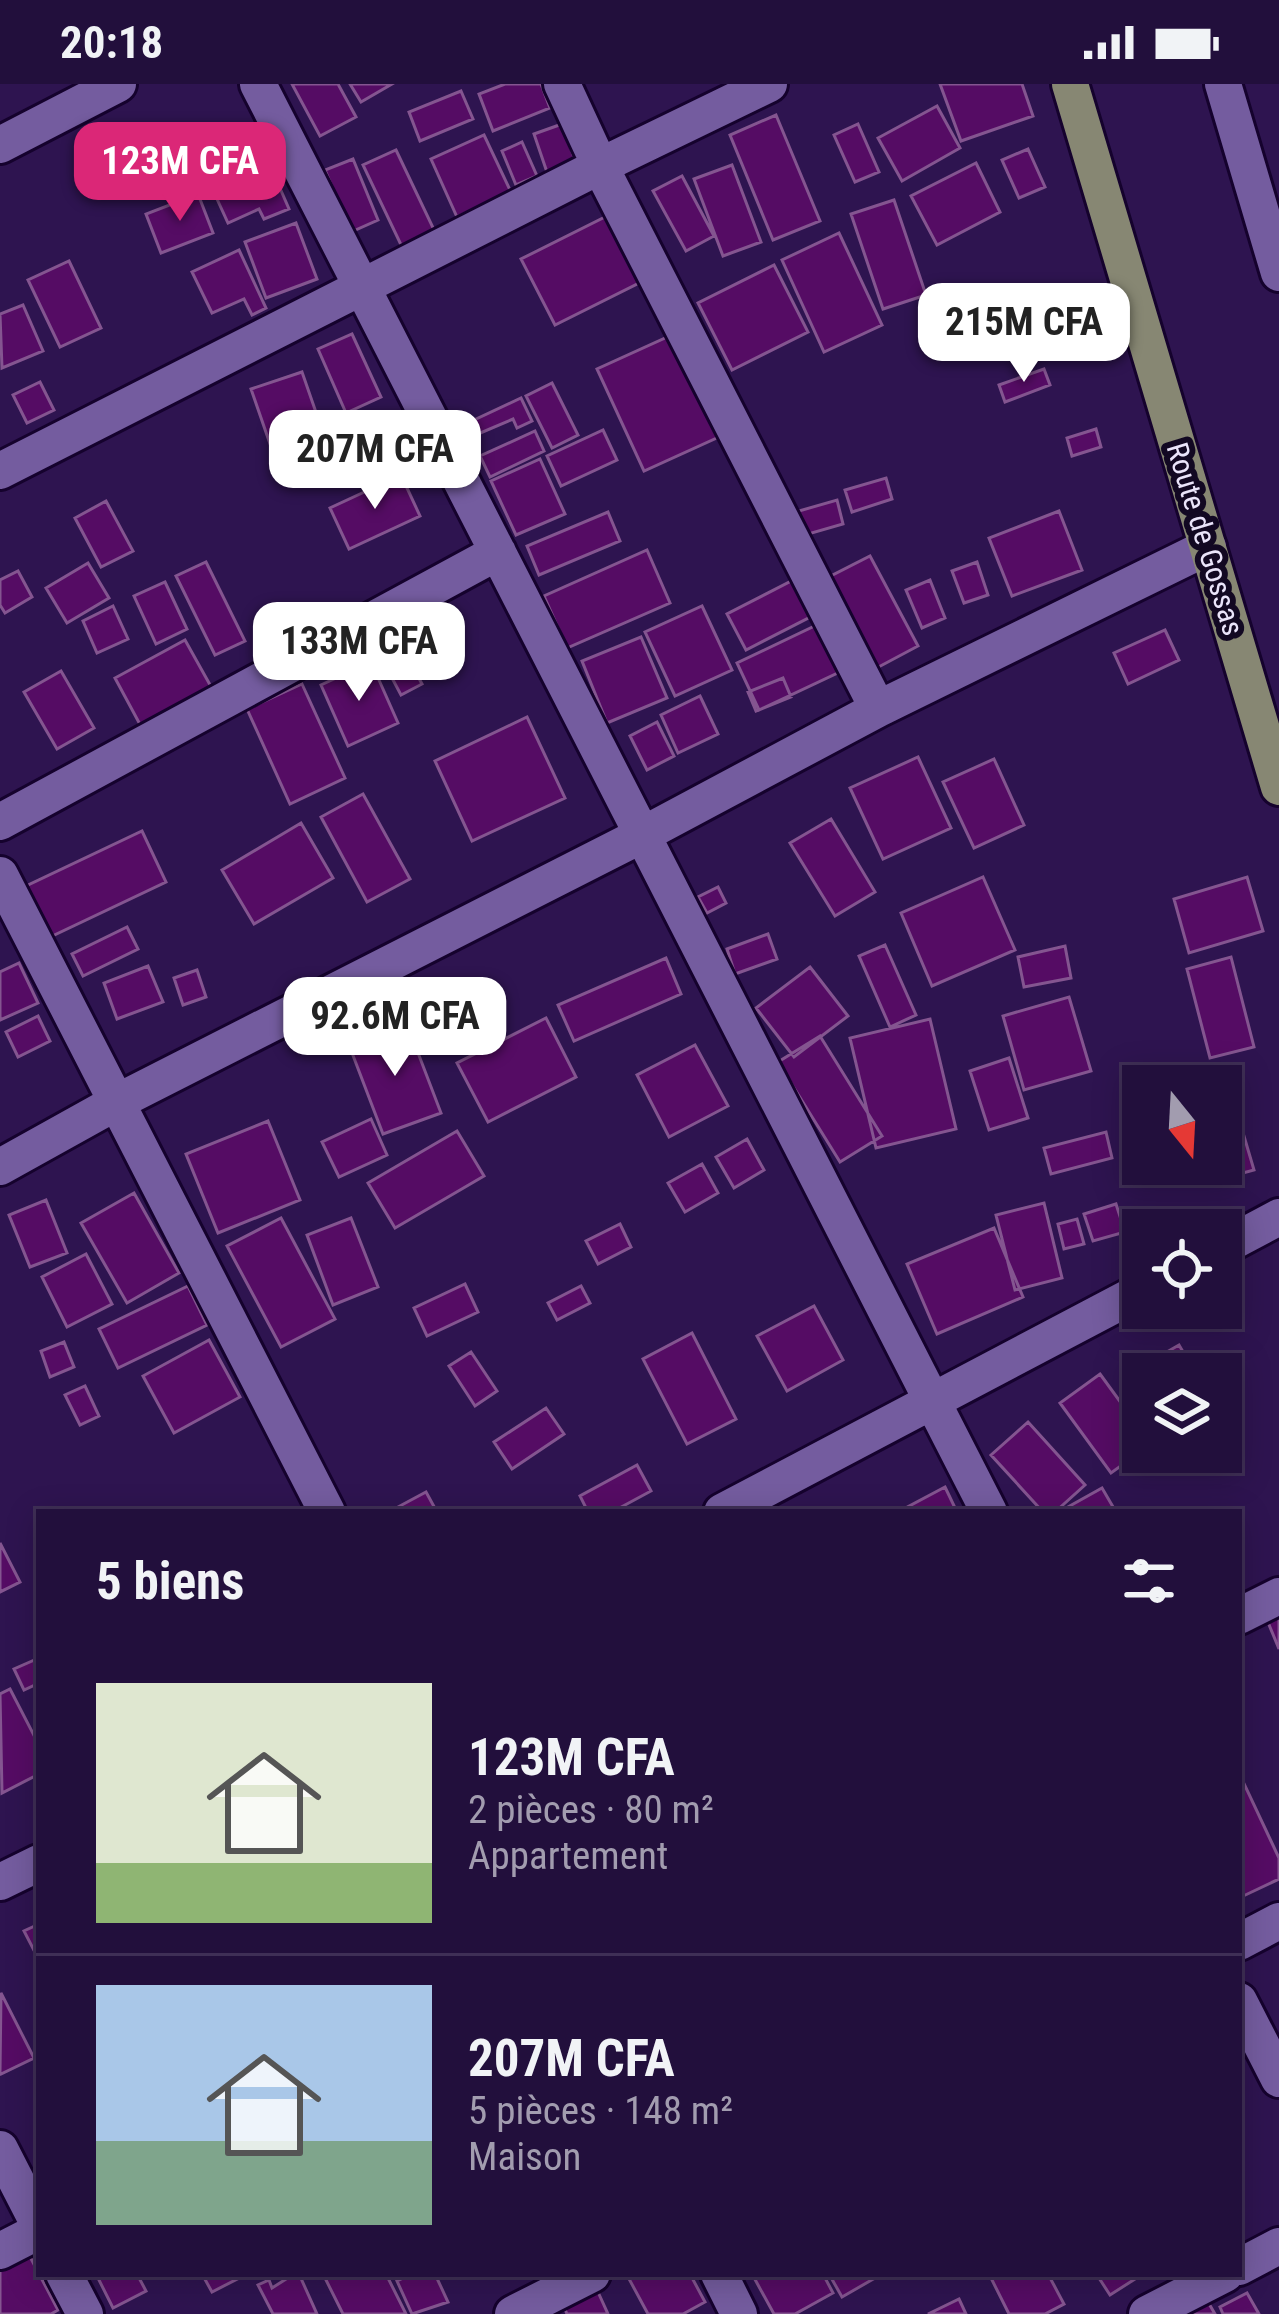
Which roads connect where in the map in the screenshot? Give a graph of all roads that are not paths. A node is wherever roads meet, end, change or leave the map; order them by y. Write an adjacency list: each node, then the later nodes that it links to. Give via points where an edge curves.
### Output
1 (118, 84): 7 (street)
2 (257, 84): 10 (street)
3 (562, 84): 8 (street)
4 (769, 84): 8 (street)
5 (1070, 84): 12 (main road, Route de Gossas)
6 (1223, 84): 9 (street)
7 (0, 145)
8 (600, 166): 10 (street); 14 (street)
9 (1279, 273)
10 (360, 287): 11 (street); 13 (street)
11 (0, 471)
12 (1208, 547): 14 (street); 15 (main road, Route de Gossas)
13 (498, 552): 16 (street); 17 (street)
14 (878, 709): 17 (street)
15 (1279, 788)
16 (0, 822)
17 (642, 835): 19 (street); 24 (street)
18 (0, 875): 19 (street)
19 (117, 1102): 20 (street); 25 (street)
20 (0, 1167)
21 (1279, 1217): 22 (street)
22 (1242, 1237)
23 (1122, 1301): 24 (street)
24 (934, 1404): 26 (street); 27 (street)
25 (326, 1509)
26 (728, 1509)
27 (987, 1509)
28 (1279, 1595): 29 (street)
29 (1242, 1614)
30 (36, 1864): 31 (street)
31 (0, 1882)
32 (1279, 1921): 33 (street)
33 (1242, 1940)
34 (1242, 2007): 35 (street)
35 (1279, 2079)
36 (0, 2149): 37 (street)
37 (36, 2222)
38 (36, 2230): 40 (street)
39 (1279, 2246): 41 (street)
40 (0, 2251)
41 (1242, 2265)
42 (66, 2277): 46 (street)
43 (586, 2277): 47 (street)
44 (720, 2277): 48 (street)
45 (1219, 2277): 49 (street)
46 (85, 2314)
47 (513, 2314)
48 (739, 2314)
49 (1147, 2314)

